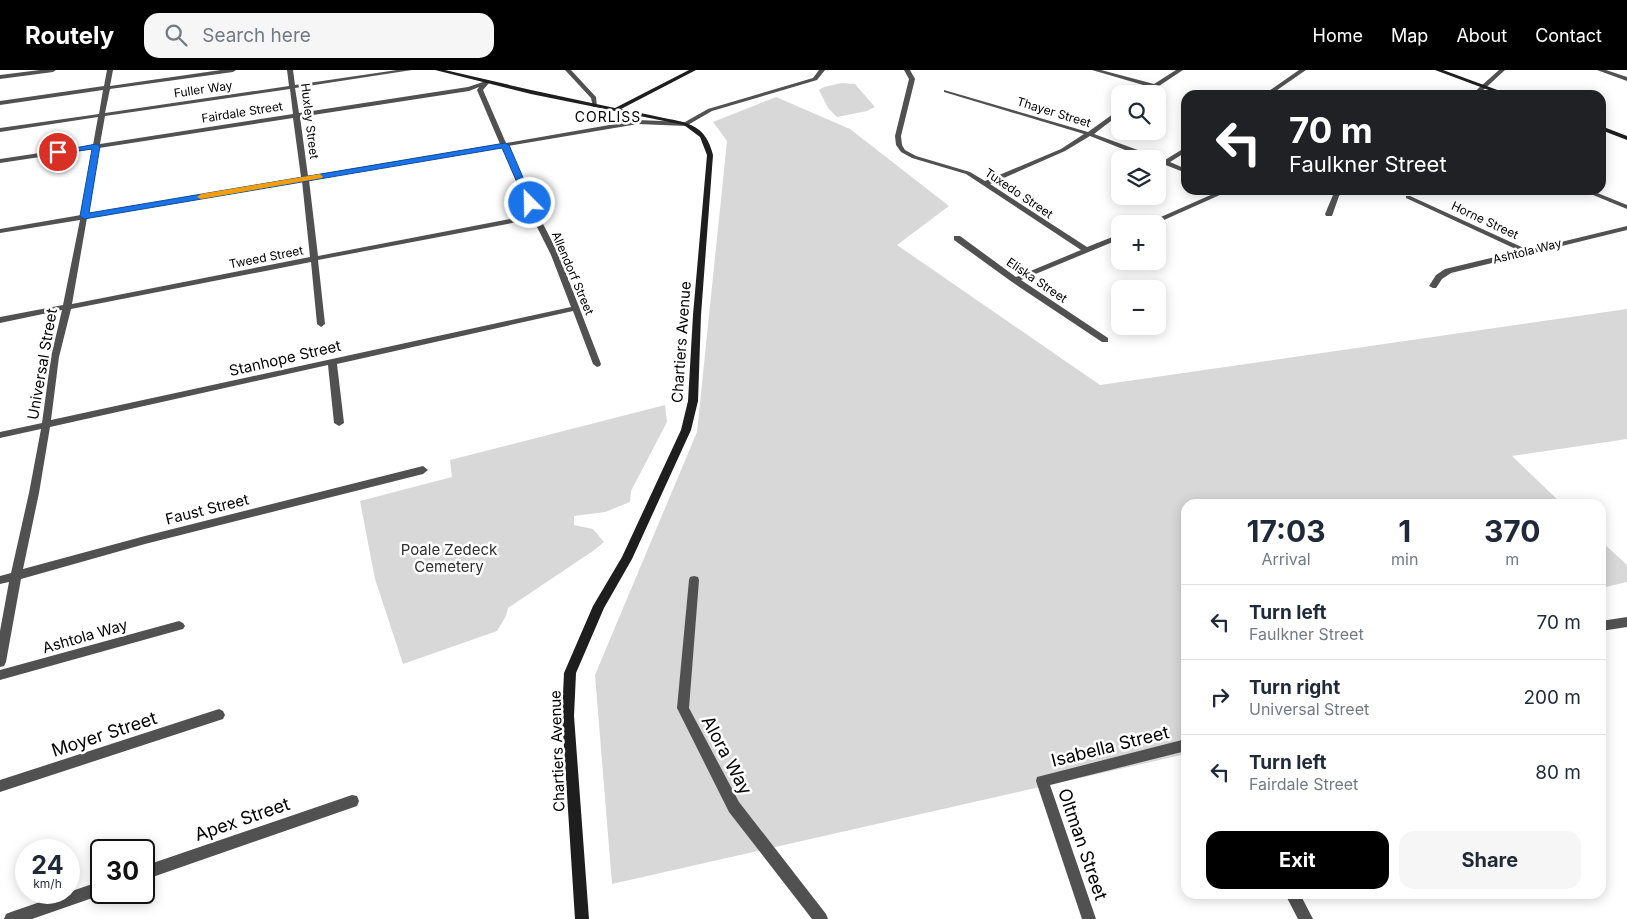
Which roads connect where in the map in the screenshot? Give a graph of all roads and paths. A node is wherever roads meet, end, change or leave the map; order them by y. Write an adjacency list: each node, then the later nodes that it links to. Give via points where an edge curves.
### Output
1 (53, 70): 17 (street)
2 (110, 70): 23 (street, Universal Street)
3 (233, 70): 23 (street)
4 (290, 70): 24 (street, Huxley Street)
5 (409, 70): 24 (street, Fuller Way)
6 (438, 70): 19 (street, Chartiers Avenue)
7 (568, 70): 30 (street, via 594,98)
8 (693, 70): 31 (street)
9 (822, 70): 35 (street, via 815,79 710,110)
10 (907, 70): 49 (street, Tuxedo Street, via 912,79 898,136 899,145 914,156)
11 (1095, 70): 20 (street)
12 (1180, 70): 21 (street)
13 (1303, 70): 25 (street)
14 (1438, 70): 22 (street)
15 (1502, 70): 22 (street)
16 (1600, 70): 18 (street)
17 (0, 77)
18 (1627, 79)
19 (486, 83): 30 (street, Chartiers Avenue); 33 (street, Fairdale Street, via 469,89); 40 (street, Allendorf Street, via 480,90)
20 (1149, 85)
21 (1155, 85)
22 (1484, 86): 26 (street); 27 (street)
23 (106, 88): 29 (street); 32 (street, Universal Street)
24 (293, 88): 32 (street, Fuller Way); 33 (street, Huxley Street)
25 (1273, 90)
26 (1480, 90)
27 (1495, 90)
28 (946, 91): 38 (street, Thayer Street)
29 (0, 103)
30 (595, 106): 31 (street, Chartiers Avenue)
31 (617, 109): 35 (street, Chartiers Avenue)
32 (102, 115): 36 (street, Fuller Way); 41 (street, Universal Street)
33 (296, 115): 41 (street, Fairdale Street); 48 (street, Huxley Street)
34 (1111, 118): 38 (street)
35 (686, 124): 40 (street, via 638,122); 96 (street, Chartiers Avenue, via 706,139 710,155 693,401 686,430 626,559 599,606 570,674 568,716)
36 (0, 130)
37 (1606, 130): 39 (street)
38 (1089, 134): 42 (street, Thayer Street); 49 (street, via 1063,150)
39 (1627, 138)
40 (505, 145): 48 (street); 57 (street, Allendorf Street)
41 (96, 146): 44 (street, Fairdale Street); 56 (street, Universal Street)
42 (1132, 150)
43 (1181, 152): 45 (street)
44 (0, 161)
45 (1166, 162)
46 (1166, 163): 47 (street, Thayer Street)
47 (1181, 169)
48 (305, 179): 56 (street); 65 (street, Huxley Street)
49 (986, 183): 63 (street, Tuxedo Street)
50 (1216, 195): 58 (street)
51 (1336, 195): 55 (street)
52 (1597, 195): 54 (street)
53 (1408, 197): 64 (street, Horne Street)
54 (1627, 207)
55 (1329, 214)
56 (84, 216): 60 (street); 68 (street, Universal Street)
57 (536, 216): 65 (street, Tweed Street); 69 (street, Allendorf Street)
58 (1166, 216)
59 (1627, 228): 64 (street, Ashtola Way)
60 (0, 231)
61 (957, 238): 66 (street, Eliska Street)
62 (1111, 240): 63 (street)
63 (1086, 250): 66 (street)
64 (1525, 251): 67 (street, Ashtola Way, via 1448,270 1438,277)
65 (314, 259): 68 (street, Tweed Street); 71 (street, Huxley Street)
66 (1015, 280): 72 (street, Eliska Street)
67 (1433, 286)
68 (67, 307): 70 (street, Tweed Street); 76 (street, Universal Street, via 55,357)
69 (576, 308): 73 (street, Stanhope Street); 74 (street, Allendorf Street)
70 (0, 320)
71 (321, 324)
72 (1105, 340)
73 (332, 362): 75 (street); 76 (street, Stanhope Street)
74 (596, 364)
75 (339, 424)
76 (46, 426): 77 (street, Stanhope Street); 79 (street, Universal Street)
77 (0, 435)
78 (423, 470): 79 (street, Faust Street)
79 (16, 576): 80 (street, Faust Street); 85 (street, Universal Street)
80 (0, 580)
81 (694, 580): 97 (street, Alora Way, via 683,708 734,807)
82 (1627, 622): 83 (street)
83 (1606, 625)
84 (179, 626): 86 (street, Ashtola Way)
85 (0, 662)
86 (0, 676)
87 (219, 715): 90 (street, Moyer Street)
88 (1181, 746): 89 (street, Isabella Street)
89 (1042, 781): 98 (street, Oltman Street)
90 (0, 786)
91 (352, 801): 92 (street, Apex Street)
92 (155, 869)
93 (90, 892): 95 (street)
94 (1295, 899): 99 (street)
95 (11, 919)
96 (582, 919)
97 (821, 919)
98 (1089, 919)
99 (1306, 919)

